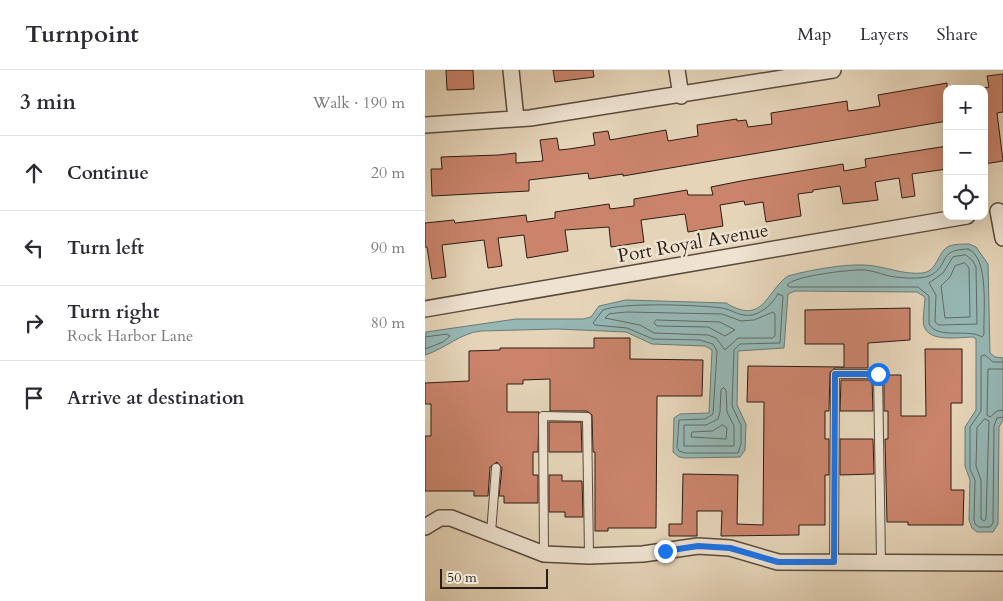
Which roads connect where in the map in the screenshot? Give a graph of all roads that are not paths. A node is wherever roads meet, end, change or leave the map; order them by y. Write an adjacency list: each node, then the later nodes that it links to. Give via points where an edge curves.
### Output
1 (511, 70): 5 (street)
2 (677, 70): 4 (street)
3 (833, 70): 4 (street)
4 (681, 96): 5 (street)
5 (516, 119): 6 (street)
6 (425, 125)
7 (995, 211): 9 (street)
8 (943, 220): 10 (street, Port Royal Avenue)
9 (1003, 238)
10 (425, 308)
11 (497, 468): 13 (lane)
12 (425, 527): 13 (street, via 440,518 451,518)
13 (491, 533): 14 (street)
14 (543, 554): 15 (street); 15 (lane, via 543,416 587,417)
15 (589, 556): 16 (street, via 643,554 698,546 730,548 778,562)
16 (834, 562): 17 (street); 17 (lane, via 835,374 878,374)
17 (881, 563): 18 (street)
18 (1003, 564)

